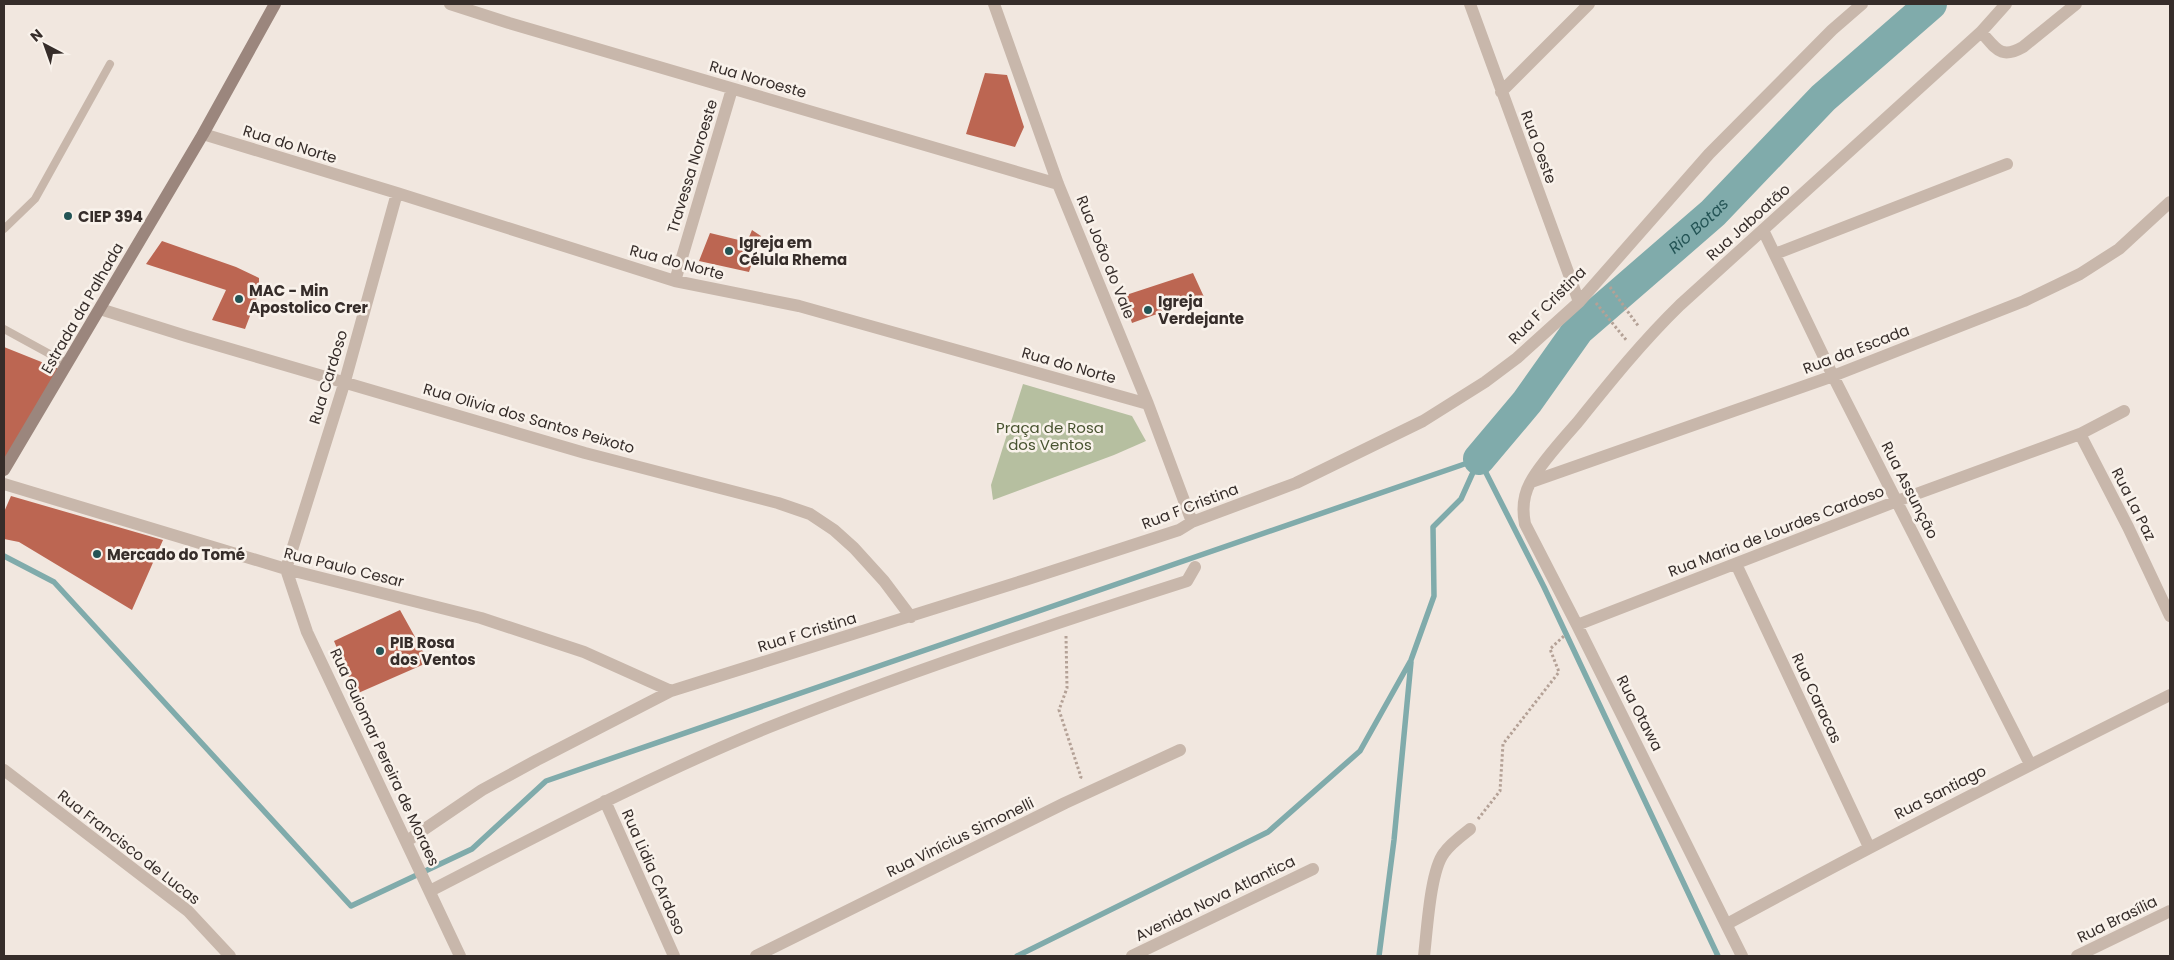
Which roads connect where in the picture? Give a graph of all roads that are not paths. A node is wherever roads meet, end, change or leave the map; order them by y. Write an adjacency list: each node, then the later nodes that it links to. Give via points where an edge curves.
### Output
1 (275, 4): 13 (main road, Estrada da Palhada)
2 (450, 4): 11 (street, Rua Noroeste)
3 (994, 4): 15 (street, Rua João do Vale)
4 (1470, 4): 12 (street, Rua Oeste)
5 (1589, 4): 12 (street)
6 (1862, 4): 22 (street, Rua F Cristina, via 1832,30 1710,154)
7 (2006, 4): 9 (street, Rua Jaboatão)
8 (2076, 4): 9 (street, via 2015,52 1999,52)
9 (1981, 32): 19 (street, Rua Jaboatão)
10 (110, 64): 18 (lane, via 35,199)
11 (732, 88): 15 (street, Rua Noroeste); 21 (street, Travessa Noroeste)
12 (1502, 92): 22 (street, Rua Oeste)
13 (203, 134): 16 (street, Rua do Norte); 23 (main road, Estrada da Palhada)
14 (2006, 164): 20 (street)
15 (1058, 184): 28 (street, Rua João do Vale)
16 (397, 192): 21 (street, Rua do Norte); 27 (street, Rua Cardoso)
17 (2170, 202): 26 (street, Rua da Escada, via 2119,248 2080,274)
18 (4, 228)
19 (1764, 230): 20 (street, Rua Assunção); 32 (street, Rua Jaboatão, via 1646,338)
20 (1775, 254): 26 (street, Rua Assunção)
21 (675, 281): 28 (street, Rua do Norte, via 799,306)
22 (1579, 302): 35 (street, Rua F Cristina, via 1517,358 1423,421 1296,483)
23 (100, 309): 25 (main road, Estrada da Palhada); 27 (street, Rua Olivia dos Santos Peixoto)
24 (4, 329): 25 (lane)
25 (68, 364): 31 (main road, Estrada da Palhada)
26 (1833, 376): 32 (street, Rua da Escada); 34 (street, Rua Assunção)
27 (345, 381): 38 (street, Rua Cardoso); 40 (street, Rua Olivia dos Santos Peixoto, via 576,450 810,514 854,548)
28 (1148, 404): 35 (street, Rua João do Vale)
29 (2124, 410): 30 (street, Rua Maria de Lourdes Cardoso)
30 (2080, 434): 34 (street, Rua Maria de Lourdes Cardoso); 39 (street, Rua La Paz)
31 (4, 470)
32 (1531, 482): 41 (street, Rua Otawa, via 1524,500 1525,524)
33 (4, 484): 38 (street, Rua Paulo Cesar)
34 (1897, 501): 36 (street, Rua Maria de Lourdes Cardoso); 45 (street, Rua Assunção)
35 (1192, 522): 40 (street, Rua F Cristina, via 1178,530)
36 (1736, 564): 41 (street, Rua Maria de Lourdes Cardoso); 50 (street, Rua Caracas)
37 (1195, 567): 47 (street, via 1187,581 1066,620 766,729)
38 (286, 570): 42 (street, Rua Paulo Cesar, via 482,618 584,652); 49 (street, Rua Guiomar Pereira de Moraes, via 307,632)
39 (2170, 616)
40 (911, 617): 42 (street, Rua F Cristina)
41 (1578, 625): 54 (street, Rua Otawa)
42 (672, 691): 49 (street, Rua F Cristina, via 482,790)
43 (2170, 695): 45 (street, Rua Santiago)
44 (1180, 750): 58 (street, Rua Vinícius Simonelli)
45 (2030, 764): 50 (street, Rua Santiago)
46 (4, 770): 55 (street, Rua Francisco de Lucas, via 188,911)
47 (605, 801): 52 (street); 57 (street, Rua Lidia CArdoso)
48 (1470, 829): 60 (street, via 1443,854 1438,865)
49 (409, 846): 52 (street, Rua Guiomar Pereira de Moraes)
50 (1869, 847): 54 (street, Rua Santiago)
51 (1313, 868): 59 (street, Avenida Nova Atlantica)
52 (428, 887): 56 (street, Rua Guiomar Pereira de Moraes)
53 (2170, 911): 62 (street, Rua Brasília)
54 (1728, 924): 61 (street, Rua Otawa)
55 (230, 956)
56 (460, 956)
57 (674, 956)
58 (756, 956)
59 (1132, 956)
60 (1424, 956)
61 (1742, 956)
62 (2077, 956)

